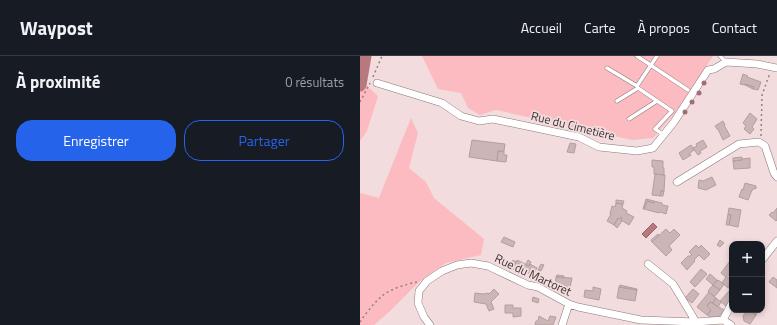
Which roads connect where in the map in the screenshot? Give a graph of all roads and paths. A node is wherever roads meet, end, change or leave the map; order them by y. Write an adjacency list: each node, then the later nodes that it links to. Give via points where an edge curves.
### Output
1 (382, 56): 10 (path)
2 (637, 56): 5 (lane)
3 (657, 56): 5 (lane)
4 (723, 59): 7 (street, Rue du Cimetière); 17 (street, Rue du Cimetière, via 714,70 708,70)
5 (651, 65): 11 (lane); 12 (lane)
6 (607, 68): 11 (lane)
7 (774, 68): 18 (path, via 762,95)
8 (360, 79): 9 (path)
9 (367, 81)
10 (374, 82): 15 (path); 17 (street, Rue du Cimetière, via 442,103 461,116 479,121 493,119 578,137 600,147 637,151 653,148)
11 (638, 87): 13 (lane); 14 (lane)
12 (688, 90)
13 (618, 101)
14 (657, 101): 16 (lane); 17 (lane, via 672,111 655,129)
15 (360, 102)
16 (629, 119)
17 (664, 135)
18 (761, 143): 19 (street, via 765,146); 20 (street, via 739,144)
19 (777, 177)
20 (677, 182)
21 (777, 241): 22 (street)
22 (765, 256)
23 (648, 264): 30 (street, via 673,284)
24 (427, 281): 25 (street, Rue du Martoret, via 442,271 471,262 488,266 528,285 538,287); 28 (path, via 406,284 383,295); 31 (street, via 419,291 418,303)
25 (569, 304): 29 (street, Rue du Martoret); 32 (street)
26 (729, 308): 27 (street)
27 (722, 320): 30 (street, Rue du Martoret); 33 (street)
28 (360, 322)
29 (634, 322): 30 (street, Rue du Martoret)
30 (695, 324)
31 (430, 325)
32 (562, 325)
33 (731, 325)

